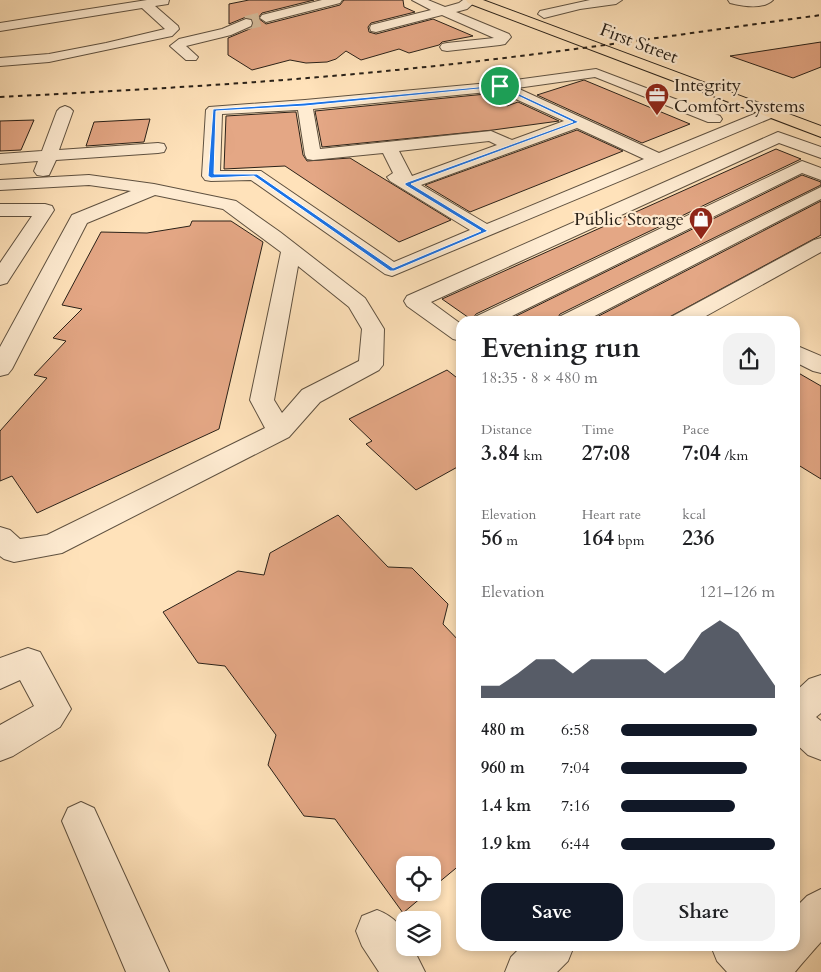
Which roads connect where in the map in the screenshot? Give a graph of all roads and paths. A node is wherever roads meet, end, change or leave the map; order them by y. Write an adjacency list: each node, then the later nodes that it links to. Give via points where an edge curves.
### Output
1 (336, 0): 11 (street)
2 (418, 0): 9 (street)
3 (471, 0): 9 (street, via 464,6); 22 (main road, First Street)
4 (505, 0): 10 (main road, First Street)
5 (616, 0): 10 (street)
6 (734, 0): 7 (street, via 746,3)
7 (767, 0)
8 (156, 2): 13 (street); 18 (street, via 173,29 167,33 49,58)
9 (445, 10): 14 (street); 15 (street, via 504,37 500,41)
10 (544, 14): 16 (main road, First Street)
11 (266, 18)
12 (246, 23): 17 (street, via 177,46)
13 (0, 27)
14 (376, 28)
15 (446, 48)
16 (642, 49)
17 (191, 57)
18 (0, 62)
19 (500, 86): 20 (street); 23 (street, via 596,73); 24 (street)
20 (305, 105): 29 (street, via 313,155); 35 (street, via 214,110)
21 (65, 111): 31 (street)
22 (770, 113): 25 (main road, First Street); 33 (street)
23 (714, 119)
24 (577, 122): 26 (street); 33 (street)
25 (821, 132)
26 (512, 146): 27 (street, via 491,136); 38 (street)
27 (389, 147): 29 (street); 38 (street)
28 (158, 148): 31 (street)
29 (352, 150): 38 (street)
30 (821, 153): 51 (street, via 778,136 414,301)
31 (48, 156): 32 (street); 37 (street)
32 (0, 159)
33 (658, 159): 44 (street)
34 (821, 174): 48 (street, via 802,166)
35 (211, 176): 40 (street); 44 (street, via 255,175 392,270)
36 (89, 180): 37 (street); 40 (street); 43 (street)
37 (39, 182): 39 (street)
38 (407, 184): 44 (street)
39 (2, 188)
40 (154, 189): 46 (street, via 229,204); 54 (street, via 80,219)
41 (821, 192): 49 (street)
42 (0, 210): 43 (street)
43 (45, 210): 47 (street)
44 (485, 231)
45 (821, 244): 50 (street)
46 (291, 250): 55 (street, via 262,400); 55 (street, via 357,303 373,329 371,365 311,396)
47 (0, 279)
48 (495, 316)
49 (579, 316)
50 (690, 316)
51 (456, 330)
52 (800, 355): 53 (street)
53 (821, 366)
54 (0, 369)
55 (280, 431): 56 (street, via 52,545 14,550)
56 (0, 538)
57 (0, 674): 62 (street, via 28,662 54,710)
58 (821, 690): 59 (street)
59 (800, 711)
60 (800, 725): 61 (street)
61 (821, 742)
62 (0, 744)
63 (81, 820): 70 (street)
64 (821, 910): 66 (street)
65 (377, 931): 71 (street)
66 (800, 934)
67 (548, 951): 72 (street)
68 (737, 951): 73 (street)
69 (785, 951): 74 (street)
70 (148, 972)
71 (404, 972)
72 (526, 972)
73 (756, 972)
74 (767, 972)

